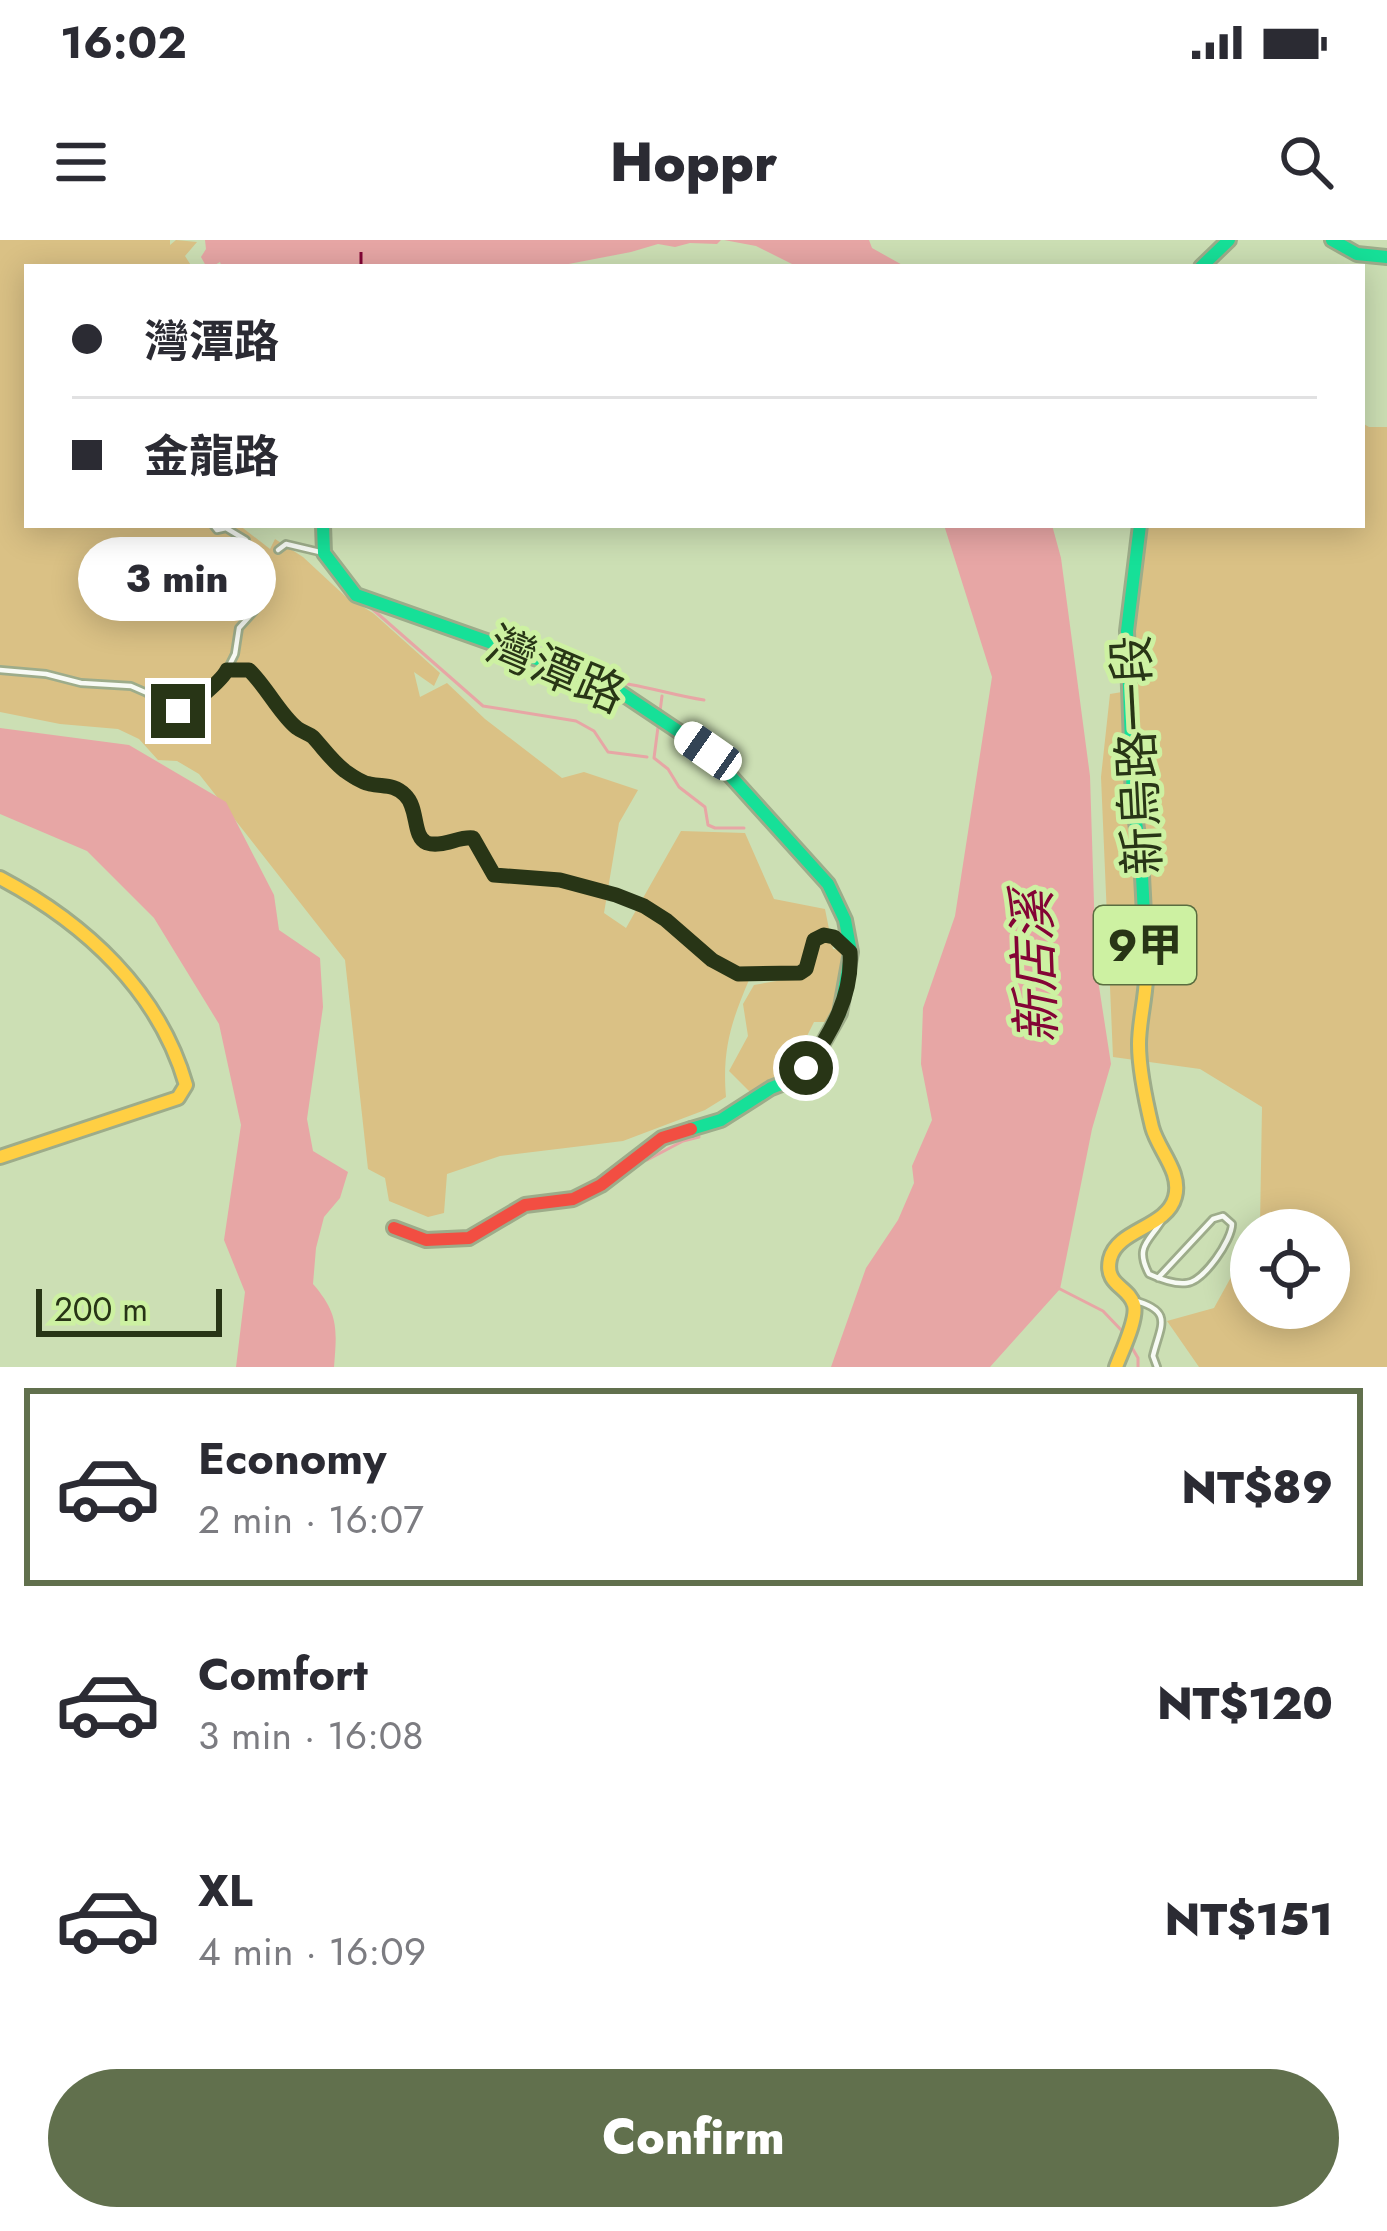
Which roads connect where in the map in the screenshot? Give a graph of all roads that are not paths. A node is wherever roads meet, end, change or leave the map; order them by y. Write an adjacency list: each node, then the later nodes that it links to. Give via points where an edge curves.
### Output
1 (1229, 240): 4 (street)
2 (1332, 240): 3 (street, via 1352,255)
3 (1387, 257)
4 (1204, 264)
5 (215, 528): 11 (street, via 246,540 232,586 254,598 256,608 239,628)
6 (323, 528): 9 (street)
7 (1140, 528): 15 (street, 新烏路一段 / 9甲, via 1127,631 1145,931 1139,1046 1153,1132 1176,1188)
8 (278, 550): 9 (street, via 286,544)
9 (324, 553): 13 (street, 灣潭路, via 356,595 608,685 708,751 828,884)
10 (0, 670): 11 (street, via 131,686 178,711)
11 (227, 670): 13 (street, via 249,670 296,728 348,773 401,790 426,843 473,838 494,875 560,880 644,906 738,974 800,973 824,935)
12 (0, 878): 14 (street, via 65,917 114,964 167,1033 186,1084 178,1098)
13 (850, 952): 16 (street, 灣潭路, via 840,1013 794,1079 721,1120 662,1138 573,1199 525,1205 469,1238 426,1240)
14 (0, 1157)
15 (1167, 1210): 17 (street, via 1141,1254); 18 (street, via 1111,1253 1115,1284)
16 (394, 1228)
17 (1158, 1278): 17 (street, via 1194,1281 1232,1224 1213,1219)
18 (1133, 1300): 19 (street, via 1135,1319); 20 (street, via 1162,1318)
19 (1116, 1367)
20 (1157, 1367)

